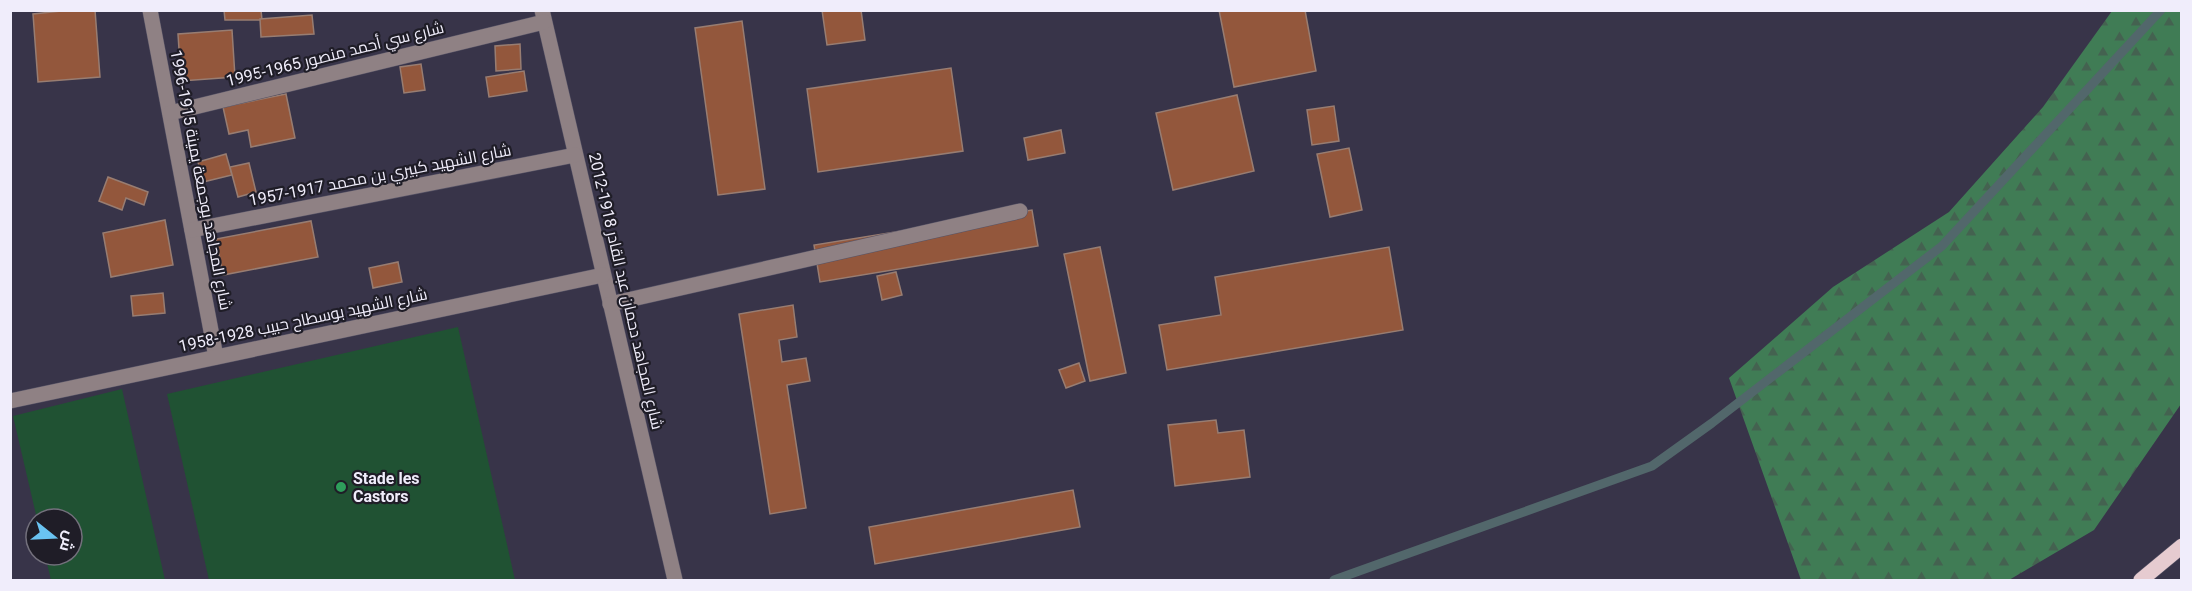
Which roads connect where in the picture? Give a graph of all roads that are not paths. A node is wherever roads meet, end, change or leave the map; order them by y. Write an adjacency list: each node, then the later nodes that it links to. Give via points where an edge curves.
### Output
1 (150, 10): 3 (street, شارع المجاهد بوجمعة يمينة 1915-1996)
2 (543, 16): 3 (street, شارع سي أحمد منصور 1965-1995); 4 (street, شارع المجاهد دحمان عبد القادر 1918-2012)
3 (170, 113): 6 (street, شارع المجاهد بوجمعة يمينة 1915-1996)
4 (575, 154): 6 (street, شارع الشهيد كبيري بن محمد 1917-1957); 7 (street, شارع المجاهد دحمان عبد القادر 1918-2012)
5 (1020, 211): 8 (street)
6 (192, 230): 9 (street, شارع المجاهد بوجمعة يمينة 1915-1996)
7 (603, 275): 8 (street, شارع المجاهد دحمان عبد القادر 1918-2012); 9 (street, شارع الشهيد بوسطاح حبيب 1928-1958)
8 (610, 304): 12 (street, شارع المجاهد دحمان عبد القادر 1918-2012)
9 (216, 357): 10 (street, شارع الشهيد بوسطاح حبيب 1928-1958)
10 (10, 401)
11 (2181, 546): 13 (main road)
12 (675, 580)
13 (2141, 580)

